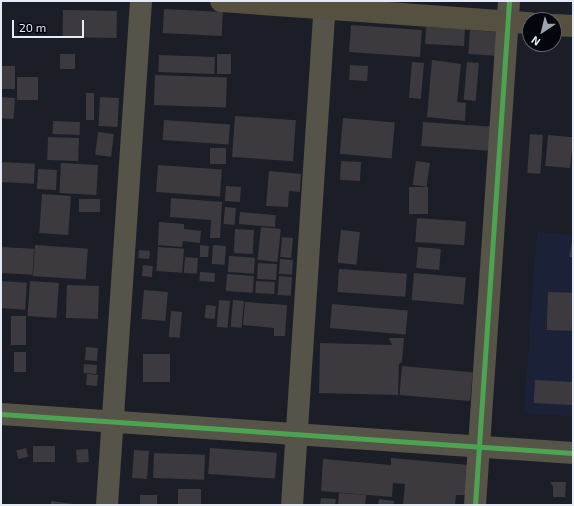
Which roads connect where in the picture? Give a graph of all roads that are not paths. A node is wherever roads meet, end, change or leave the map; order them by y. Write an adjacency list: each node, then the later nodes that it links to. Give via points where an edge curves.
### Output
1 (141, 1): 9 (street)
2 (221, 1): 3 (street)
3 (325, 5): 4 (street); 10 (street)
4 (508, 11): 5 (street); 11 (street)
5 (522, 19)
6 (562, 25): 7 (street)
7 (573, 26)
8 (1, 414): 9 (street)
9 (113, 422): 10 (street); 13 (street)
10 (296, 434): 11 (street); 14 (street)
11 (479, 447): 12 (street); 15 (street)
12 (573, 453)
13 (107, 505)
14 (292, 505)
15 (476, 505)

